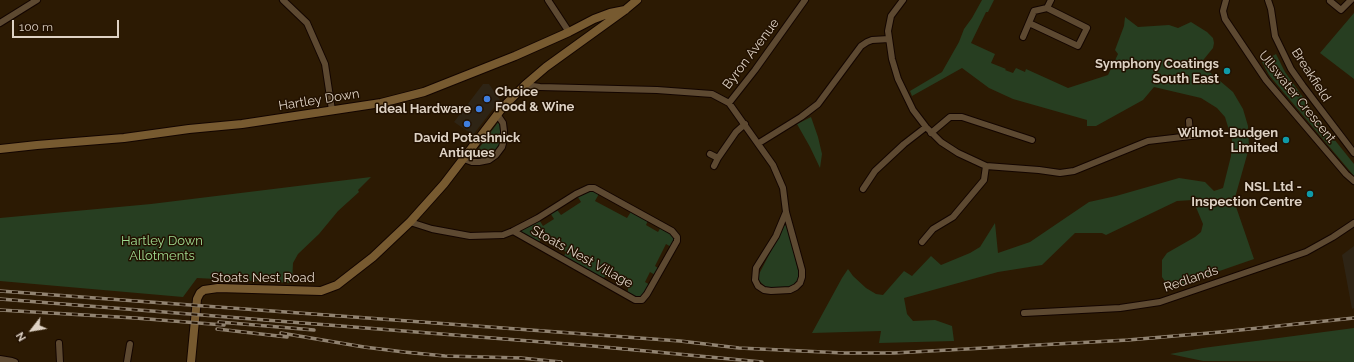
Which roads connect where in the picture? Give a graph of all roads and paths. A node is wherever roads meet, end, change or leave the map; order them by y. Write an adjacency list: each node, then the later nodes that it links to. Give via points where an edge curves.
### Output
1 (37, 0): 14 (street)
2 (283, 0): 21 (street, via 307,23 325,64)
3 (548, 0): 16 (street)
4 (637, 0): 13 (street, Stoats Nest Road)
5 (805, 0): 20 (street, Byron Avenue)
6 (903, 0): 18 (street, via 891,16)
7 (1051, 0): 12 (street)
8 (1226, 0): 38 (street, Ullswater Crescent, via 1223,11 1225,19 1266,80)
9 (1268, 0): 32 (street, Breakfield, via 1275,36 1291,69)
10 (1351, 0): 11 (street, via 1341,10)
11 (1330, 1)
12 (1047, 8): 15 (street, via 1034,11); 15 (street, via 1087,28 1078,46)
13 (625, 10): 16 (street, Hartley Down, via 594,19); 19 (street, Stoats Nest Road)
14 (0, 23)
15 (1029, 23): 17 (street)
16 (569, 32): 21 (street, Hartley Down, via 424,92 381,103)
17 (1023, 37)
18 (889, 39): 25 (street, via 898,79); 30 (street, via 867,42 861,46 818,104)
19 (525, 85): 20 (street, via 712,94); 22 (street, Stoats Nest Road)
20 (728, 103): 24 (street)
21 (332, 110): 31 (street, Hartley Down, via 124,138)
22 (497, 114): 35 (street, Stoats Nest Road); 35 (street, via 503,123 502,147 489,160 472,162)
23 (1189, 121): 28 (street)
24 (745, 124): 30 (street); 34 (street, via 736,132)
25 (926, 127): 26 (street); 39 (street, via 874,171)
26 (932, 133): 29 (street, via 950,117 962,117); 37 (street, via 958,153)
27 (1199, 135): 28 (street)
28 (1190, 136): 37 (street, via 1148,141 1074,171 1060,173)
29 (1032, 140)
30 (759, 143): 40 (street, via 774,165 783,188)
31 (0, 149)
32 (1354, 153)
33 (710, 154): 34 (street)
34 (718, 158): 36 (street)
35 (464, 159): 41 (street, Stoats Nest Road)
36 (714, 166)
37 (986, 166): 44 (street, via 984,180 953,217 933,229)
38 (1354, 181)
39 (862, 189)
40 (786, 212): 40 (street, via 776,236 756,268 755,280 764,290 790,290 800,283 802,277)
41 (410, 222): 43 (street, Stoats Nest Village, via 470,236 503,235); 52 (street, Stoats Nest Road, via 373,257 337,285 321,291 249,288 204,290 197,299)
42 (1354, 223): 45 (street, Redlands, via 1306,252 1160,302 1120,308)
43 (513, 231): 43 (street, Stoats Nest Village, via 635,300 642,300 647,294 677,241 672,231 594,188 584,189)
44 (922, 242)
45 (1024, 313)
46 (59, 343): 50 (street)
47 (130, 344): 51 (street)
48 (0, 359): 49 (street)
49 (14, 362)
50 (60, 362)
51 (128, 362)
52 (191, 362)

